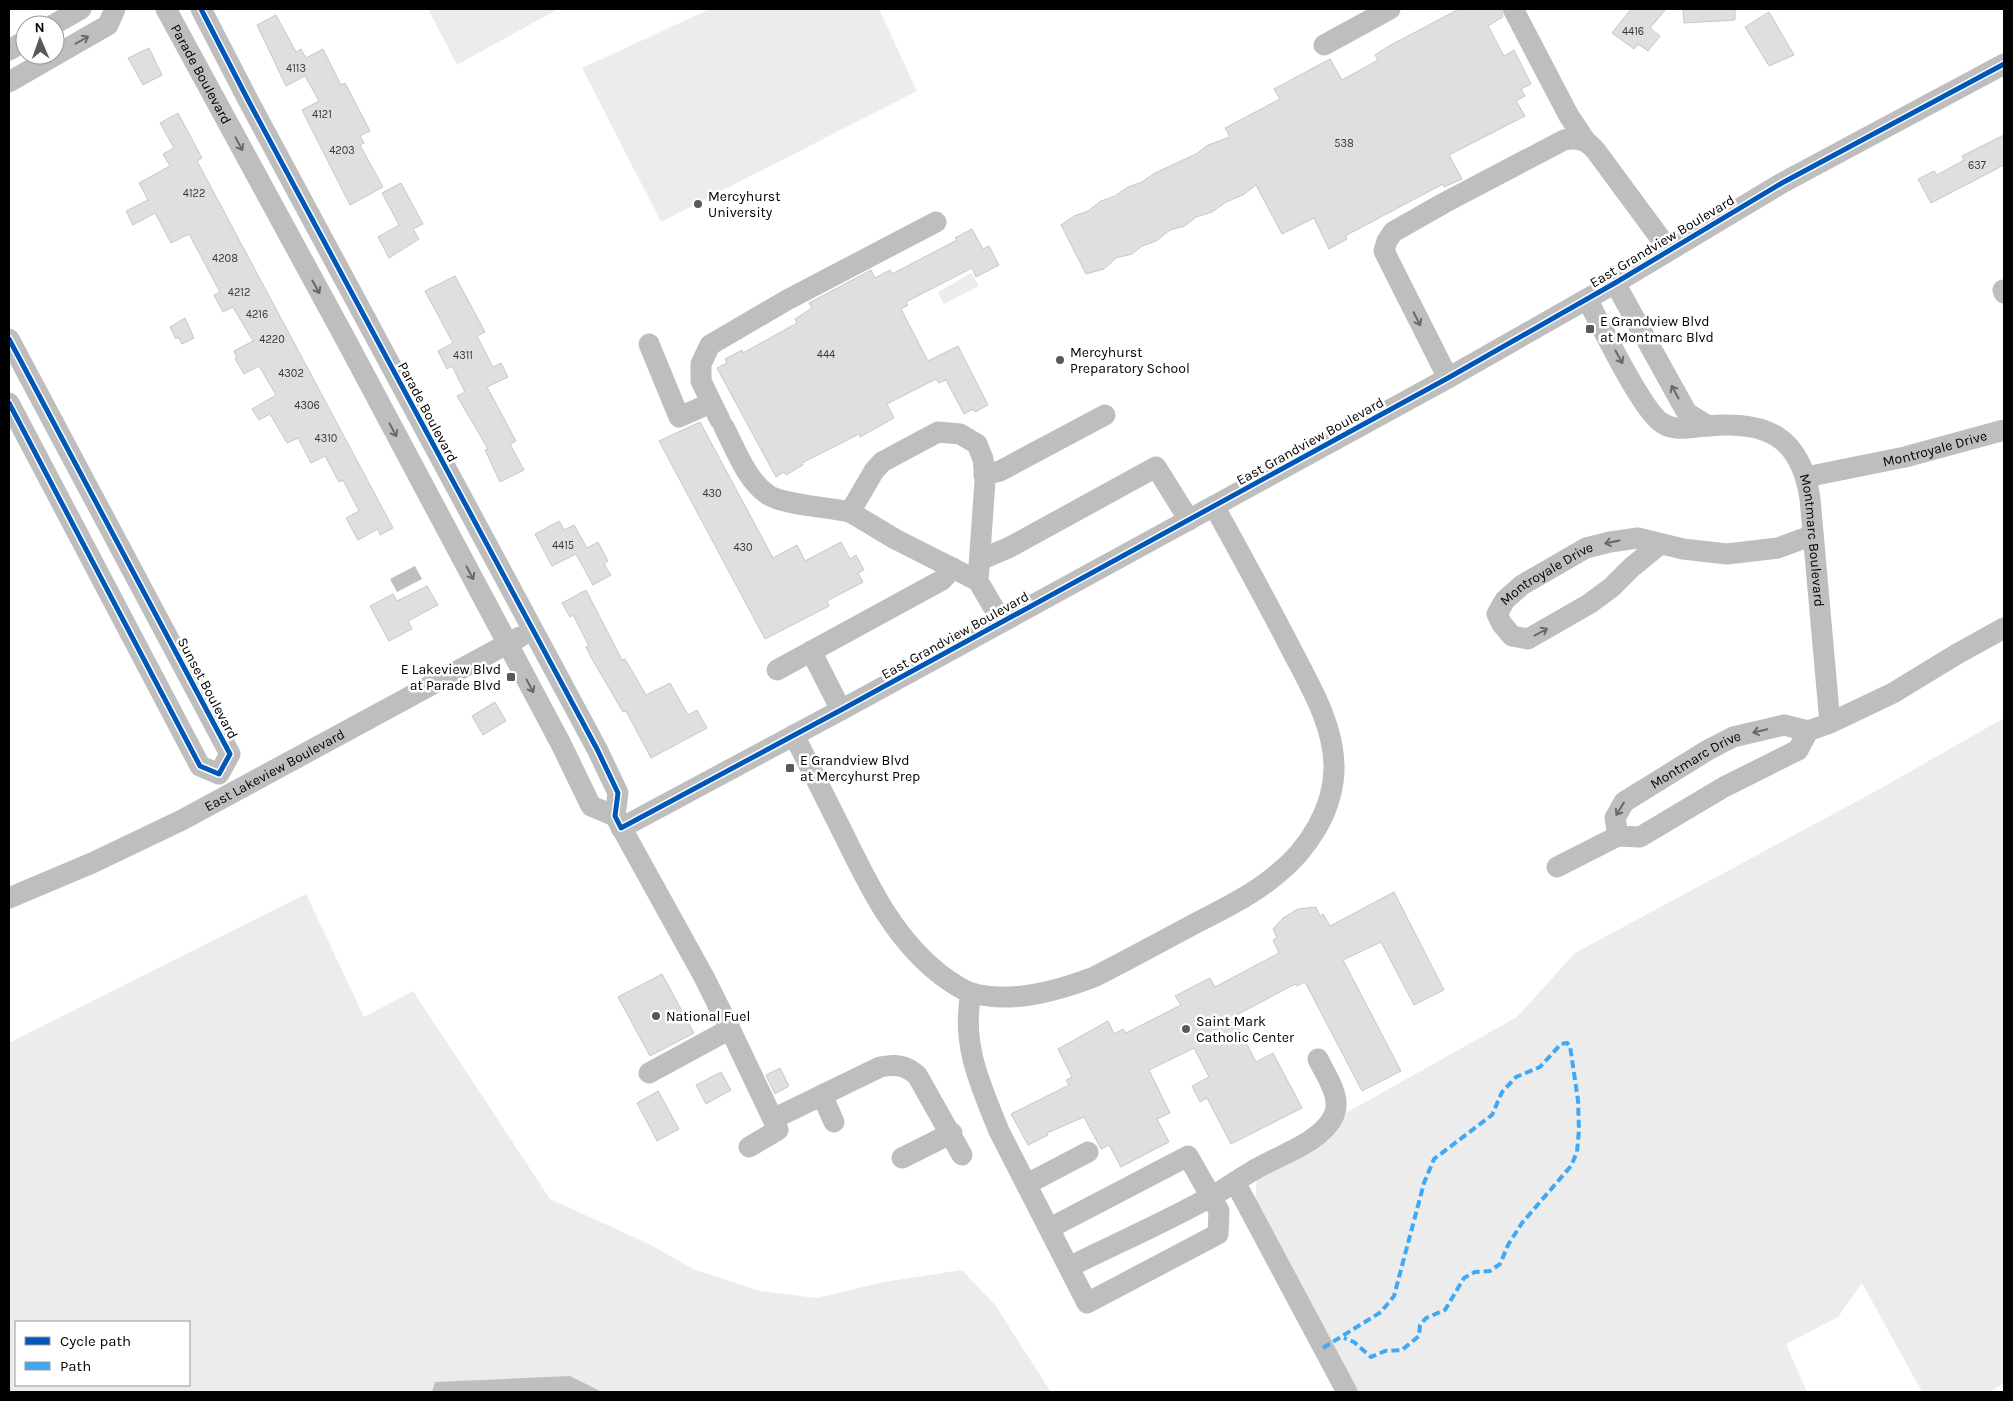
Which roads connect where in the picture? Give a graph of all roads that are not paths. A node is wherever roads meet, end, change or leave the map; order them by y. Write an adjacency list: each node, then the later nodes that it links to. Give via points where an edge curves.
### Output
1 (81, 9): 7 (street)
2 (115, 9): 10 (street, one-way to 2, via 108,25)
3 (166, 9): 37 (street, Parade Boulevard, one-way to 37)
4 (201, 9): 36 (street, Parade Boulevard)
5 (1390, 9): 8 (street)
6 (1513, 9): 11 (street)
7 (65, 18)
8 (1324, 45)
9 (2004, 64): 13 (street, East Grandview Boulevard, via 1782,183)
10 (9, 82)
11 (1585, 140): 13 (street); 18 (street, one-way to 18, via 1564,140 1444,203 1393,232 1386,241 1384,251 1394,275)
12 (936, 222): 21 (street, via 787,300 710,345 701,364 701,381)
13 (1669, 250): 14 (street, East Grandview Boulevard)
14 (1615, 283): 15 (street, East Grandview Boulevard); 22 (street, one-way to 14, via 1687,413)
15 (1587, 299): 18 (street, East Grandview Boulevard); 22 (street, Montmarc Boulevard, one-way to 22, via 1651,414 1670,427)
16 (9, 339): 44 (street, Sunset Boulevard, via 230,754)
17 (649, 344): 21 (street, via 679,417)
18 (1448, 378): 26 (street, East Grandview Boulevard)
19 (9, 403): 44 (street, via 200,766)
20 (1105, 415): 24 (street, via 1000,471)
21 (718, 417): 27 (street, via 749,476 768,495 782,501)
22 (1708, 426): 25 (street, Montmarc Boulevard, via 1739,426 1774,434 1797,455)
23 (2004, 430): 25 (street, Montroyale Drive, via 1905,457)
24 (984, 475): 27 (street, via 983,459 977,444 960,434 938,432 882,462); 31 (street)
25 (1806, 477): 29 (street, Montmarc Boulevard)
26 (1214, 506): 28 (street, East Grandview Boulevard); 50 (street, via 1296,659 1326,723 1333,745 1334,767 1330,794 1321,820 1296,858 1246,897 1094,977 1030,996)
27 (850, 512): 32 (street)
28 (1189, 520): 31 (street, via 1156,467); 34 (street, East Grandview Boulevard)
29 (1813, 535): 30 (street, Montroyale Drive, via 1778,548 1727,554); 41 (street, Montmarc Boulevard)
30 (1660, 545): 30 (street, Montroyale Drive, one-way to 30, via 1638,538 1586,548 1522,585 1505,600 1497,614 1512,636 1528,639 1540,634 1612,587)
31 (980, 560): 33 (street)
32 (953, 568): 33 (street); 38 (street, via 942,580)
33 (978, 581): 34 (street)
34 (1002, 622): 40 (street, East Grandview Boulevard)
35 (2004, 628): 41 (street, via 1893,693)
36 (533, 630): 37 (street, East Lakeview Boulevard); 46 (street, Parade Boulevard, via 618,793)
37 (507, 643): 45 (street, East Lakeview Boulevard); 46 (street, Parade Boulevard, one-way to 46, via 591,806)
38 (810, 651): 39 (street); 40 (street)
39 (777, 670)
40 (841, 710): 43 (street, East Grandview Boulevard)
41 (1830, 723): 42 (street)
42 (1808, 731): 47 (street, via 1798,750 1724,787 1640,837); 47 (street, Montmarc Drive, one-way to 47, via 1784,725 1734,737 1708,750 1624,802 1615,818)
43 (794, 735): 46 (street, East Grandview Boulevard); 50 (street, via 893,926 933,969)
44 (219, 774): 45 (street)
45 (228, 795): 49 (street, East Lakeview Boulevard, via 129,846)
46 (618, 822): 51 (street)
47 (1618, 836): 48 (street)
48 (1557, 867)
49 (9, 898)
50 (971, 993): 63 (street, via 967,1024 976,1070 999,1131)
51 (730, 1029): 53 (street); 55 (street)
52 (1318, 1059): 62 (street, via 1337,1105 1326,1128)
53 (658, 1062)
54 (822, 1095): 55 (street); 56 (street); 57 (street, via 880,1067 896,1064 908,1067 917,1075)
55 (773, 1120): 58 (street, via 778,1130)
56 (834, 1122)
57 (952, 1133): 60 (street); 61 (street)
58 (749, 1147)
59 (1088, 1152): 63 (street)
60 (962, 1154)
61 (902, 1158)
62 (1236, 1182): 64 (street); 67 (street)
63 (1027, 1184): 65 (street)
64 (1211, 1197): 65 (street, via 1188,1156); 66 (street); 66 (street, via 1218,1211 1218,1234 1087,1303)
65 (1050, 1228): 66 (street)
66 (1069, 1267)
67 (1347, 1392)

